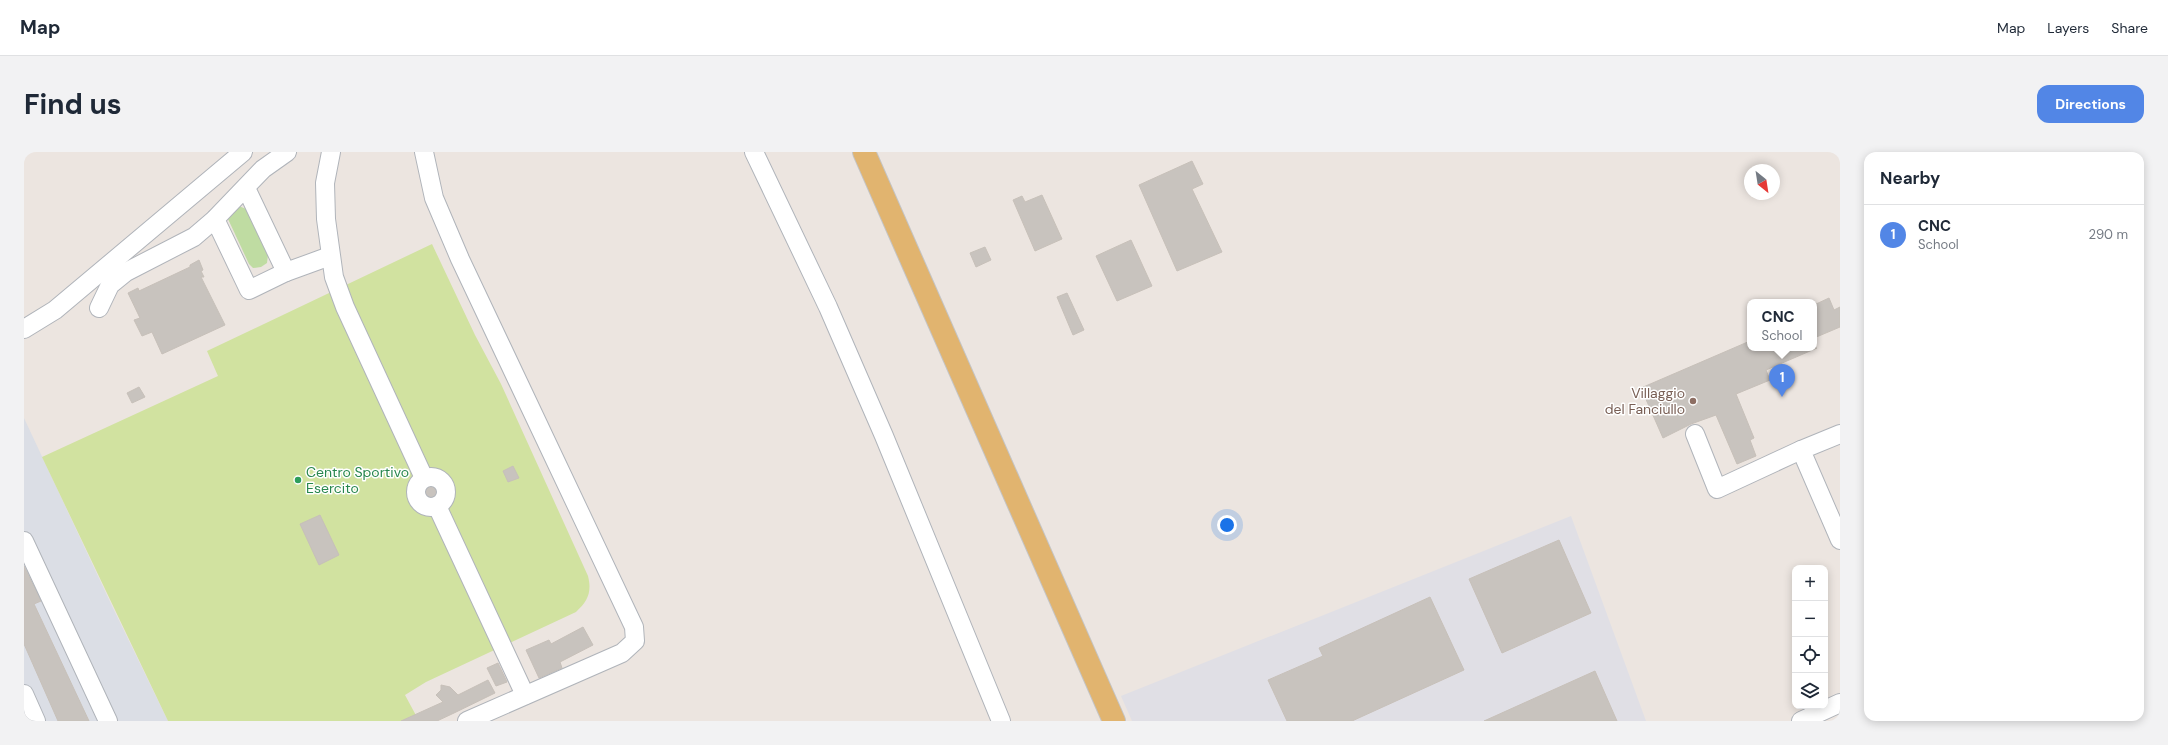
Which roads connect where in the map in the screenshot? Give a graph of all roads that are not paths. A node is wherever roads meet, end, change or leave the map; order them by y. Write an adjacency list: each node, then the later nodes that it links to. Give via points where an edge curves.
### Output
1 (243, 152): 12 (street, via 55,310)
2 (286, 152): 7 (street, via 263,170)
3 (331, 152): 9 (street, via 325,183)
4 (424, 152): 19 (street, via 434,198 457,253 634,627 635,641 622,653)
5 (754, 152): 24 (street, via 828,308 881,428)
6 (864, 152): 25 (main road)
7 (246, 188): 8 (street); 10 (street)
8 (215, 219): 10 (street, via 249,290); 11 (street, via 194,237 126,272 110,285)
9 (330, 256): 10 (street); 19 (street, via 334,277 345,307 424,478 434,477 445,486 446,495 437,506)
10 (286, 272)
11 (99, 308)
12 (24, 329)
13 (1695, 434): 15 (street, via 1717,489)
14 (1840, 434): 15 (street)
15 (1801, 450): 16 (street)
16 (1840, 540)
17 (24, 541): 22 (street)
18 (24, 694): 21 (street)
19 (525, 695): 23 (street)
20 (1840, 703): 26 (street)
21 (36, 721)
22 (108, 721)
23 (467, 721)
24 (1001, 721)
25 (1114, 721)
26 (1801, 721)

